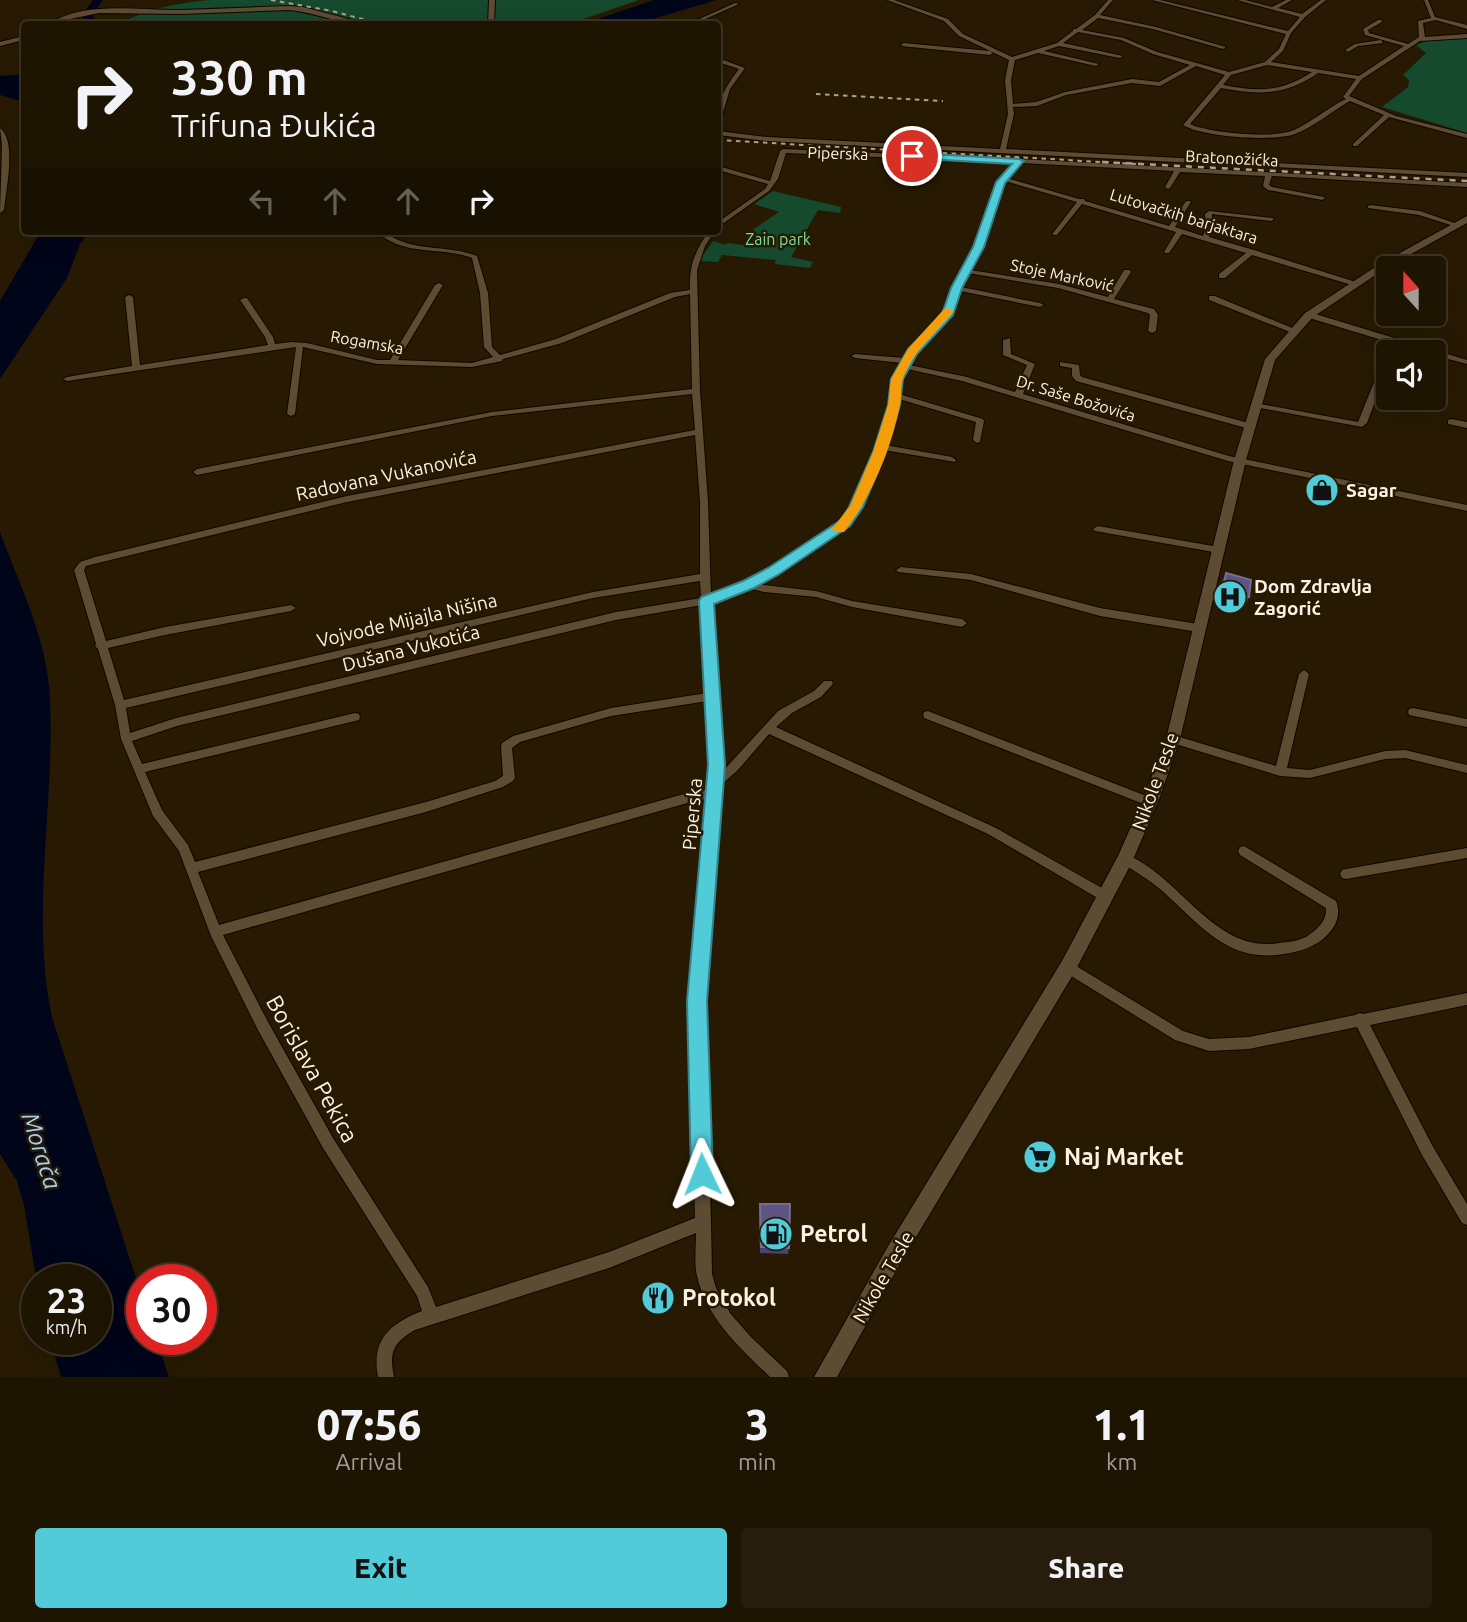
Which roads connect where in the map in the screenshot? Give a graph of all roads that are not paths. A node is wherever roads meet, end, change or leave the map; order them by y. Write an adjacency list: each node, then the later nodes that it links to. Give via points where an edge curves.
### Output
1 (492, 0): 16 (street)
2 (889, 0): 33 (street, via 946,20 961,35)
3 (1111, 0): 11 (street)
4 (1154, 0): 21 (street)
5 (1239, 0): 10 (street)
6 (1290, 0): 10 (street)
7 (1324, 0): 12 (street)
8 (1426, 0): 13 (street)
9 (737, 4): 17 (street)
10 (1274, 8): 12 (street)
11 (1097, 16): 20 (street); 30 (street)
12 (1303, 16): 21 (street)
13 (1435, 19): 19 (street); 23 (street, via 1420,22)
14 (60, 21): 15 (street, via 96,11 296,9)
15 (351, 21)
16 (491, 21)
17 (698, 21)
18 (1380, 21): 25 (street, via 1365,32)
19 (1467, 27)
20 (1075, 30): 27 (street); 39 (street, via 1122,39)
21 (1289, 33): 37 (street)
22 (1467, 36): 23 (street)
23 (1422, 38): 29 (street)
24 (21, 39): 26 (street)
25 (1387, 41): 29 (street); 31 (street)
26 (0, 44)
27 (1059, 44): 32 (street); 34 (street)
28 (903, 45): 33 (street)
29 (1409, 46): 42 (street)
30 (1223, 47)
31 (1348, 50)
32 (1038, 51): 35 (street); 38 (street)
33 (996, 54): 35 (street)
34 (1120, 56)
35 (1012, 59): 47 (street)
36 (721, 61): 45 (street, via 742,68)
37 (1268, 63): 40 (street); 41 (street)
38 (1096, 64)
39 (1194, 65): 41 (street); 47 (street, via 1160,83 1132,81)
40 (1316, 72): 42 (street); 43 (street, via 1282,90)
41 (1229, 74): 43 (street)
42 (1360, 78): 46 (street, via 1346,95)
43 (1221, 86): 46 (street, via 1186,127 1287,135)
44 (721, 88): 45 (street)
45 (727, 89): 48 (street)
46 (1348, 100): 49 (street)
47 (1010, 106): 54 (street)
48 (721, 109)
49 (1388, 115): 52 (street); 53 (street)
50 (0, 130): 68 (street, via 6,147)
51 (721, 133): 54 (street)
52 (1467, 136)
53 (1355, 145)
54 (1003, 151): 59 (street)
55 (1019, 161): 57 (street, Bratonožićka); 60 (street); 61 (street, Piperska, via 783,150)
56 (721, 170): 61 (street)
57 (1178, 170): 58 (street, Bratonožićka); 63 (street)
58 (1269, 174): 62 (street, Bratonožićka); 64 (street, via 1266,186 1270,189)
59 (1467, 175)
60 (1005, 179): 65 (street, Lutovačkih barjaktara); 80 (street)
61 (771, 183): 71 (street, Piperska)
62 (1467, 186)
63 (1168, 187)
64 (1322, 198)
65 (1082, 200): 72 (street, Lutovačkih barjaktara); 74 (street)
66 (1188, 202): 72 (street)
67 (1370, 207): 70 (street)
68 (0, 210)
69 (1271, 219): 77 (street, via 1214,211 1208,214)
70 (1462, 222): 83 (street, Nikole Tesle)
71 (721, 223)
72 (1172, 227): 73 (street, Lutovačkih barjaktara)
73 (1181, 230): 77 (street, Lutovačkih barjaktara); 79 (street)
74 (1055, 234)
75 (383, 235): 101 (street, via 400,243 475,257 484,293 488,347)
76 (710, 235): 86 (street, Piperska, via 695,263)
77 (1206, 237): 78 (street, Lutovačkih barjaktara)
78 (1252, 251): 82 (street); 83 (street, Lutovačkih barjaktara)
79 (1167, 252)
80 (966, 271): 85 (street); 89 (street, Stoje Marković)
81 (1127, 272): 89 (street)
82 (1222, 276)
83 (1355, 283): 92 (street, Nikole Tesle)
84 (439, 285): 103 (street)
85 (957, 288): 91 (street); 104 (street, via 947,315)
86 (694, 291): 101 (street, Rogamska); 109 (street, Piperska)
87 (129, 297): 106 (street)
88 (1212, 298): 93 (street)
89 (1110, 299): 94 (street, Stoje Marković, via 1151,311)
90 (244, 300): 98 (street)
91 (1040, 305)
92 (1308, 315): 93 (street, Nikole Tesle); 96 (street)
93 (1293, 330): 112 (street, Nikole Tesle, via 1270,359)
94 (1152, 331)
95 (1007, 340): 111 (street, via 1007,355 1031,365)
96 (1392, 340)
97 (300, 344): 98 (street, Rogamska); 103 (street, Rogamska); 113 (street)
98 (272, 346): 106 (street, Rogamska)
99 (855, 356): 104 (street, Dr. Saše Božovića)
100 (1446, 356): 102 (street)
101 (499, 359): 103 (street, Rogamska, via 467,366)
102 (1467, 362)
103 (392, 363)
104 (905, 363): 110 (street, Dušana Vukotića); 111 (street, Dr. Saše Božovića)
105 (1063, 364): 116 (street, via 1076,367 1079,379)
106 (136, 367): 107 (street, Rogamska)
107 (67, 379)
108 (1376, 388): 112 (street, via 1359,425)
109 (696, 391): 117 (street, Piperska); 122 (street, via 492,414)
110 (895, 395): 118 (street, via 980,421); 119 (street, Dušana Vukotića)
111 (1018, 395): 121 (street, Dr. Saše Božovića)
112 (1255, 405): 116 (street, Nikole Tesle)
113 (291, 414)
114 (1451, 422): 115 (street)
115 (1467, 425)
116 (1249, 426): 121 (street, Nikole Tesle)
117 (699, 432): 126 (street, Radovana Vukanovića, via 347,499); 128 (street, Piperska)
118 (977, 440)
119 (881, 447): 120 (street); 129 (street, Dušana Vukotića, via 845,523)
120 (952, 460)
121 (1240, 460): 123 (street, Dr. Saše Božovića); 125 (street, Nikole Tesle)
122 (197, 472)
123 (1467, 508)
124 (1098, 529): 125 (street)
125 (1219, 550): 133 (street, Nikole Tesle)
126 (83, 564): 134 (street, Borislava Pekica, via 79,572)
127 (901, 570): 133 (street, via 971,577 1100,612)
128 (705, 577): 130 (street, Piperska); 138 (street, Vojvode Mijajla Nišina, via 580,598)
129 (748, 585): 130 (street, Dušana Vukotića); 132 (street)
130 (706, 601): 137 (street, Piperska); 144 (street, Dušana Vukotića, via 616,616)
131 (291, 608): 134 (street)
132 (962, 623)
133 (1198, 628): 145 (street, Nikole Tesle)
134 (100, 646): 138 (street, Borislava Pekica)
135 (1304, 674): 148 (street)
136 (828, 684): 143 (street, via 816,697 784,713)
137 (712, 696): 149 (street, Piperska); 154 (street, via 611,712 517,739 506,746 509,778 499,784)
138 (120, 705): 144 (street, Borislava Pekica)
139 (1413, 712): 142 (street)
140 (928, 715): 150 (street)
141 (355, 718): 146 (street)
142 (1467, 723)
143 (770, 729): 149 (street); 156 (street, via 992,831)
144 (126, 738): 146 (street, Borislava Pekica)
145 (1173, 739): 148 (street); 150 (street, Nikole Tesle)
146 (139, 769): 154 (street, Borislava Pekica, via 157,813)
147 (1467, 769): 148 (street, via 1405,754 1310,774)
148 (1280, 772)
149 (716, 788): 157 (street); 162 (street, Piperska, via 697,1001)
150 (1150, 802): 153 (street, Nikole Tesle)
151 (1244, 851): 153 (street, via 1332,905 1333,916 1319,935 1282,951 1234,943 1212,931 1148,871)
152 (1467, 853): 155 (street)
153 (1125, 859): 156 (street, Nikole Tesle)
154 (193, 868): 157 (street, Borislava Pekica)
155 (1346, 874)
156 (1105, 896): 158 (street, Nikole Tesle)
157 (215, 932): 163 (street, Borislava Pekica, via 328,1143 423,1292)
158 (1068, 967): 160 (street, via 1174,1033 1201,1044 1238,1044); 166 (street, Nikole Tesle)
159 (1467, 999): 160 (street)
160 (1360, 1019): 161 (street)
161 (1467, 1218)
162 (704, 1222): 163 (street, via 609,1260); 165 (street, Piperska, via 704,1274 712,1302 733,1331)
163 (431, 1317): 164 (street, via 414,1321 386,1344)
164 (386, 1377)
165 (781, 1377)
166 (825, 1377)

